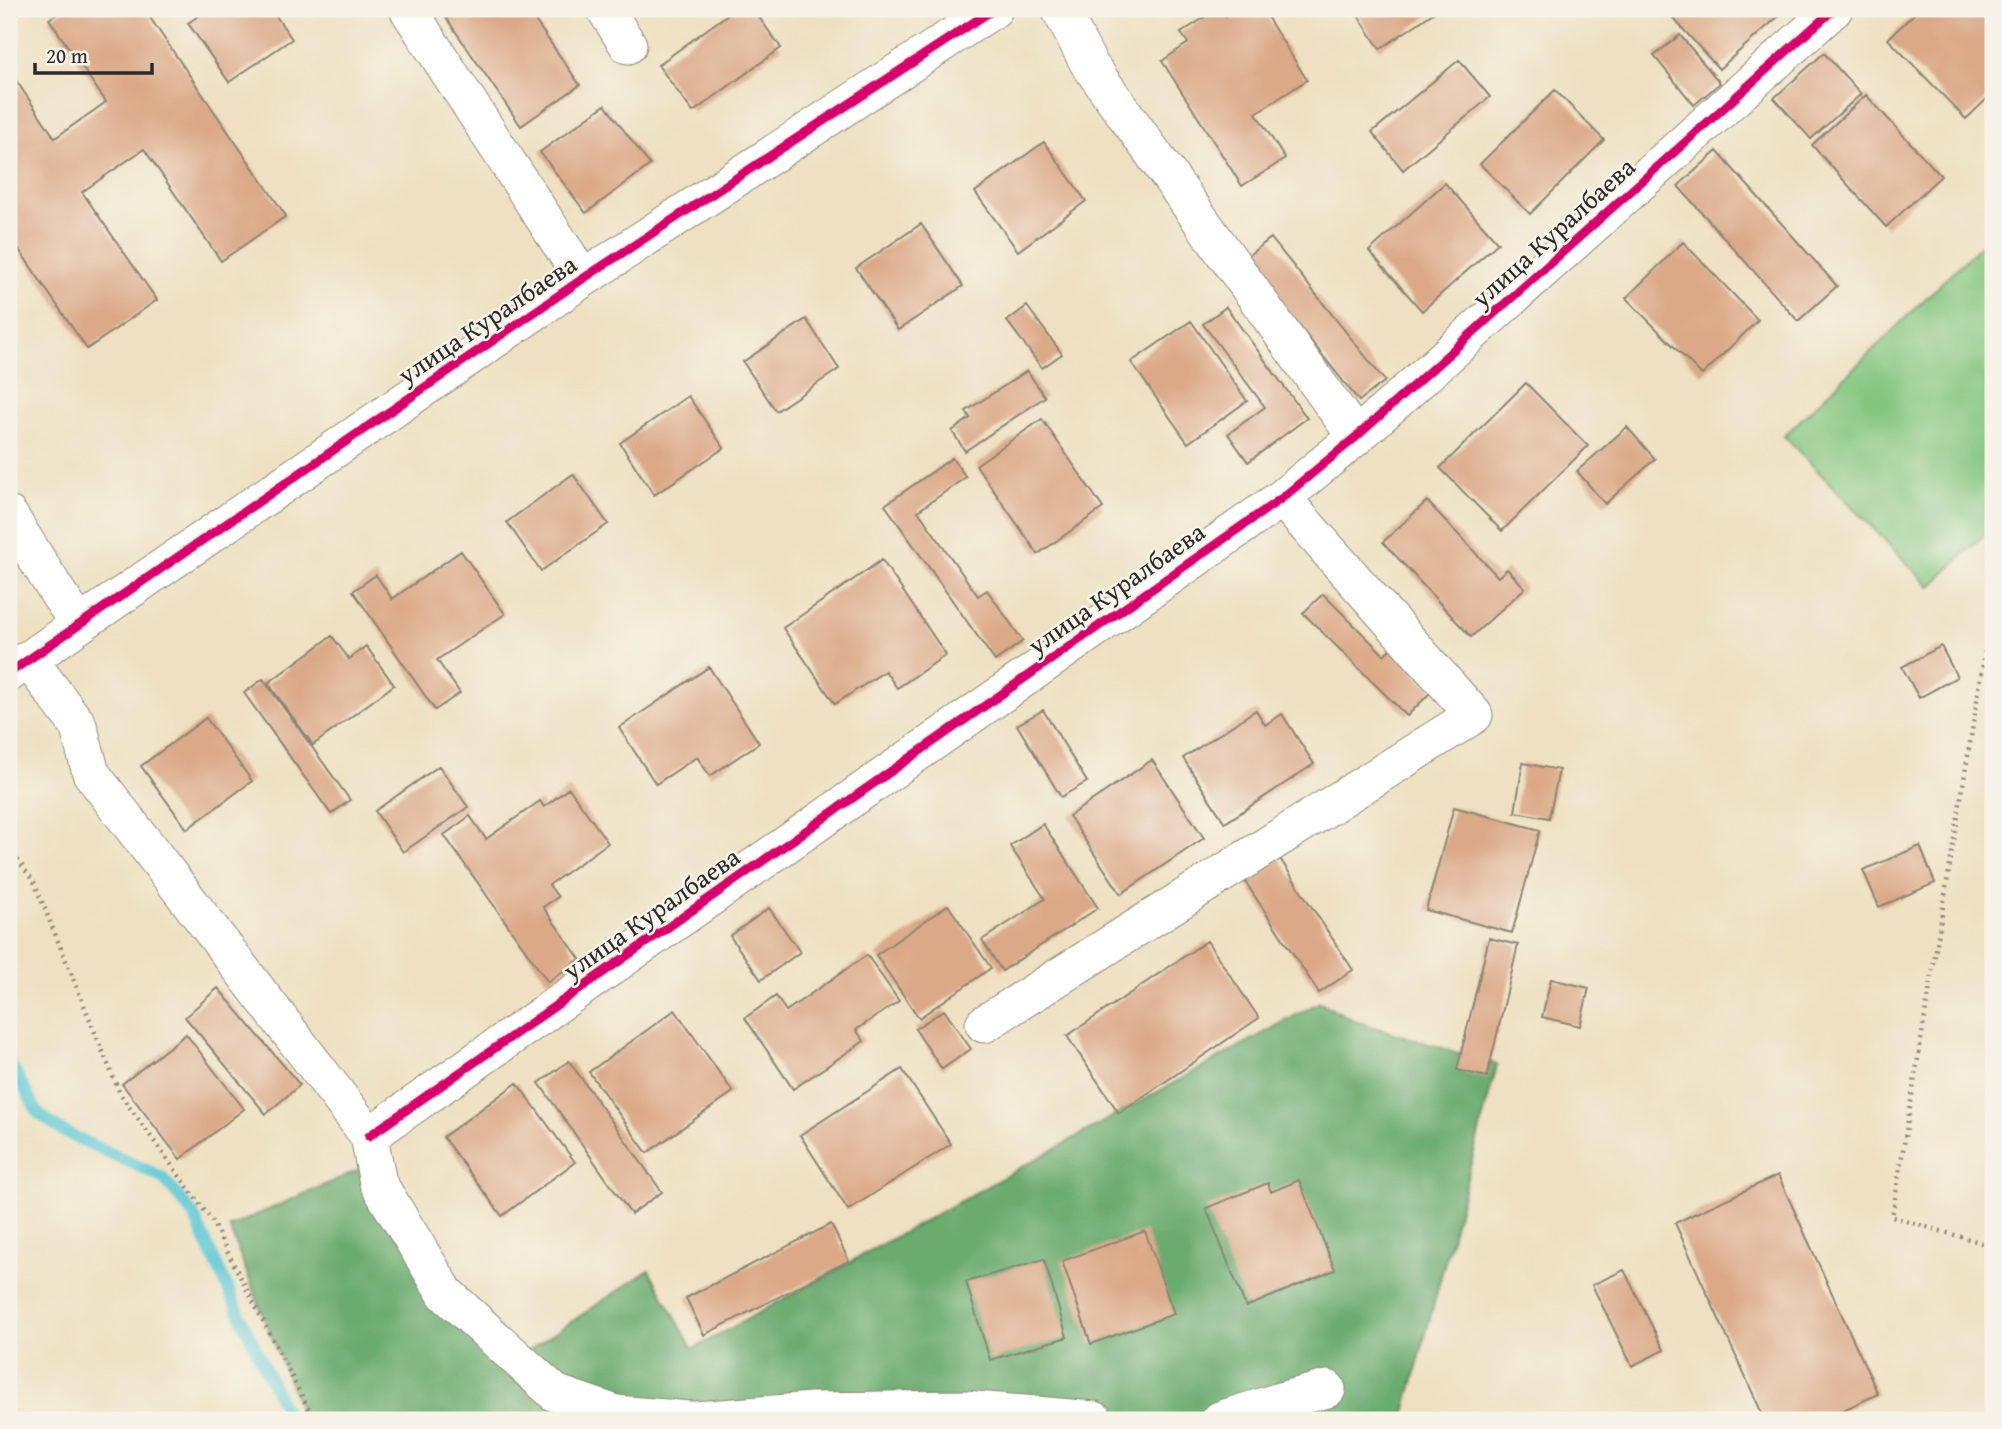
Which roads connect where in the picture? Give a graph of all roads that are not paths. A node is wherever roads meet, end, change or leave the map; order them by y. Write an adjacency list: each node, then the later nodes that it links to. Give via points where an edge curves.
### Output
1 (408, 9): 7 (street)
2 (605, 9): 6 (street)
3 (994, 9): 7 (street, улица Куралбаева)
4 (1060, 9): 8 (street, via 1089,64)
5 (1834, 9): 8 (street, улица Куралбаева)
6 (628, 45)
7 (581, 280): 11 (street, улица Куралбаева)
8 (1356, 437): 9 (street, улица Куралбаева)
9 (1282, 498): 13 (street, via 1474,715); 14 (street, улица Куралбаева)
10 (9, 514): 11 (street)
11 (79, 624): 12 (street, улица Куралбаева)
12 (19, 666): 14 (street, улица Куралбаева, via 78,725 91,773)
13 (984, 1024)
14 (369, 1136): 16 (street, via 378,1183 446,1294 555,1393 616,1413)
15 (1326, 1389): 19 (street)
16 (690, 1420)
17 (695, 1420): 18 (street, via 812,1410 965,1409)
18 (1094, 1420)
19 (1220, 1420)

